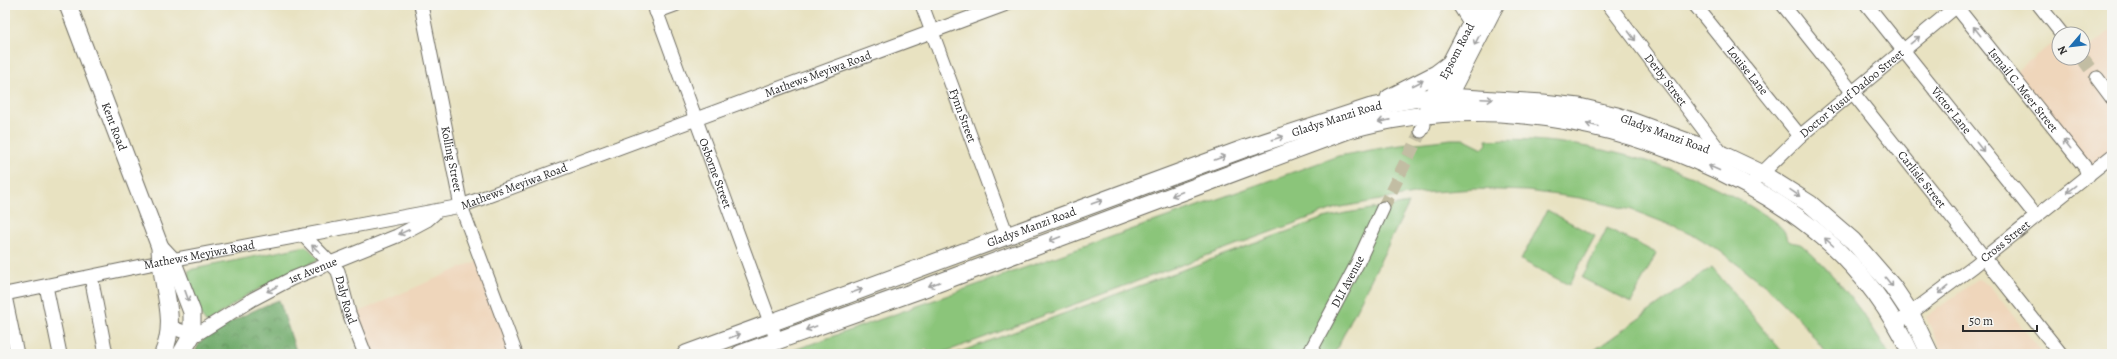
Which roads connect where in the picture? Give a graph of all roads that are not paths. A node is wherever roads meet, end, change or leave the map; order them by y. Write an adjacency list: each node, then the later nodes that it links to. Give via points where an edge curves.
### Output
1 (68, 5): 43 (main road, Kent Road)
2 (421, 5): 36 (street, Kolling Street)
3 (675, 5): 15 (street)
4 (922, 5): 18 (street, Fynn Street)
5 (1004, 5): 18 (street, Mathews Meyiwa Road)
6 (1459, 5): 16 (street)
7 (1481, 5): 16 (main road, Epsom Road)
8 (1495, 5): 23 (main road, Epsom Road, one-way to 23)
9 (1609, 5): 30 (street, Derby Street, one-way to 30)
10 (1695, 5): 28 (street, Louise Lane)
11 (1783, 5): 22 (street, Carlisle Street)
12 (1867, 5): 19 (street, Victor Lane)
13 (2040, 5): 17 (street)
14 (1957, 6): 19 (street, Doctor Yusuf Dadoo Street, one-way to 14); 34 (street, Ismail C. Meer Street, one-way to 14, via 2085,167)
15 (655, 8): 26 (street, Osborne Street)
16 (1471, 24): 20 (main road, Epsom Road)
17 (2056, 26)
18 (932, 31): 26 (street, Mathews Meyiwa Road); 40 (street, Fynn Street)
19 (1902, 51): 22 (street, Doctor Yusuf Dadoo Street); 39 (street, Victor Lane, one-way to 39)
20 (1451, 62): 23 (main road, Epsom Road); 25 (main road, one-way to 20, via 1436,74)
21 (2097, 78): 24 (street)
22 (1852, 91): 28 (street, Doctor Yusuf Dadoo Street); 44 (street, Carlisle Street)
23 (1440, 97): 25 (main road, Gladys Manzi Road, via 1395,101); 27 (main road); 30 (main road, Gladys Manzi Road, one-way to 30, via 1579,107 1631,121)
24 (2112, 98)
25 (1371, 107): 29 (main road, Gladys Manzi Road, one-way to 25)
26 (696, 119): 36 (street, Mathews Meyiwa Road); 50 (street, Osborne Street)
27 (1426, 121): 32 (main road, Gladys Manzi Road, one-way to 32, via 1375,123 1348,130); 35 (main road, Gladys Manzi Road, one-way to 27, via 1643,139 1578,122 1504,113)
28 (1800, 136): 33 (street, Doctor Yusuf Dadoo Street)
29 (1246, 148): 32 (main road); 40 (main road, Gladys Manzi Road, one-way to 29)
30 (1723, 155): 33 (main road, Gladys Manzi Road)
31 (2112, 156): 34 (street, Cross Street)
32 (1253, 165): 42 (main road, Gladys Manzi Road, one-way to 42)
33 (1761, 173): 35 (street, Doctor Yusuf Dadoo Street); 49 (main road, Gladys Manzi Road, one-way to 49, via 1810,204 1853,241)
34 (2088, 176): 39 (street, Cross Street, one-way to 39)
35 (1749, 185): 51 (main road, Gladys Manzi Road, one-way to 35, via 1856,270 1836,248 1792,212)
36 (461, 206): 38 (street, Mathews Meyiwa Road); 61 (street, Kolling Street)
37 (1383, 208): 64 (street, DLI Avenue, via 1357,264)
38 (437, 212): 41 (street, Mathews Meyiwa Road); 45 (street, 1st Avenue, one-way to 45, via 397,236)
39 (2036, 216): 44 (street, Cross Street)
40 (1006, 232): 42 (main road); 50 (main road, Gladys Manzi Road, one-way to 40)
41 (302, 235): 43 (street, Mathews Meyiwa Road); 45 (street, Daly Road, one-way to 41)
42 (1014, 255): 54 (main road, Gladys Manzi Road, one-way to 54)
43 (164, 256): 46 (street, Mathews Meyiwa Road); 52 (main road); 53 (main road, one-way to 53, via 192,312)
44 (1985, 257): 49 (street, Cross Street, one-way to 49); 67 (street, Carlisle Street)
45 (331, 262): 53 (street, 1st Avenue, one-way to 53, via 270,290); 60 (street, Daly Road, via 341,278 349,313)
46 (91, 277): 47 (street, Mathews Meyiwa Road); 57 (street)
47 (46, 286): 48 (street, Mathews Meyiwa Road); 56 (street)
48 (5, 295): 55 (street)
49 (1911, 314): 51 (street, Cross Street); 66 (main road, Gladys Manzi Road)
50 (770, 323): 54 (street, Osborne Street); 62 (main road, Gladys Manzi Road, one-way to 50)
51 (1896, 324): 65 (main road, Gladys Manzi Road)
52 (171, 327): 53 (street); 58 (main road)
53 (192, 335): 59 (main road)
54 (777, 340): 63 (main road, Gladys Manzi Road)
55 (17, 354)
56 (60, 354)
57 (106, 354)
58 (163, 354)
59 (181, 354)
60 (365, 354)
61 (516, 354)
62 (686, 354)
63 (740, 354)
64 (1309, 354)
65 (1911, 354)
66 (1930, 354)
67 (2061, 354)

